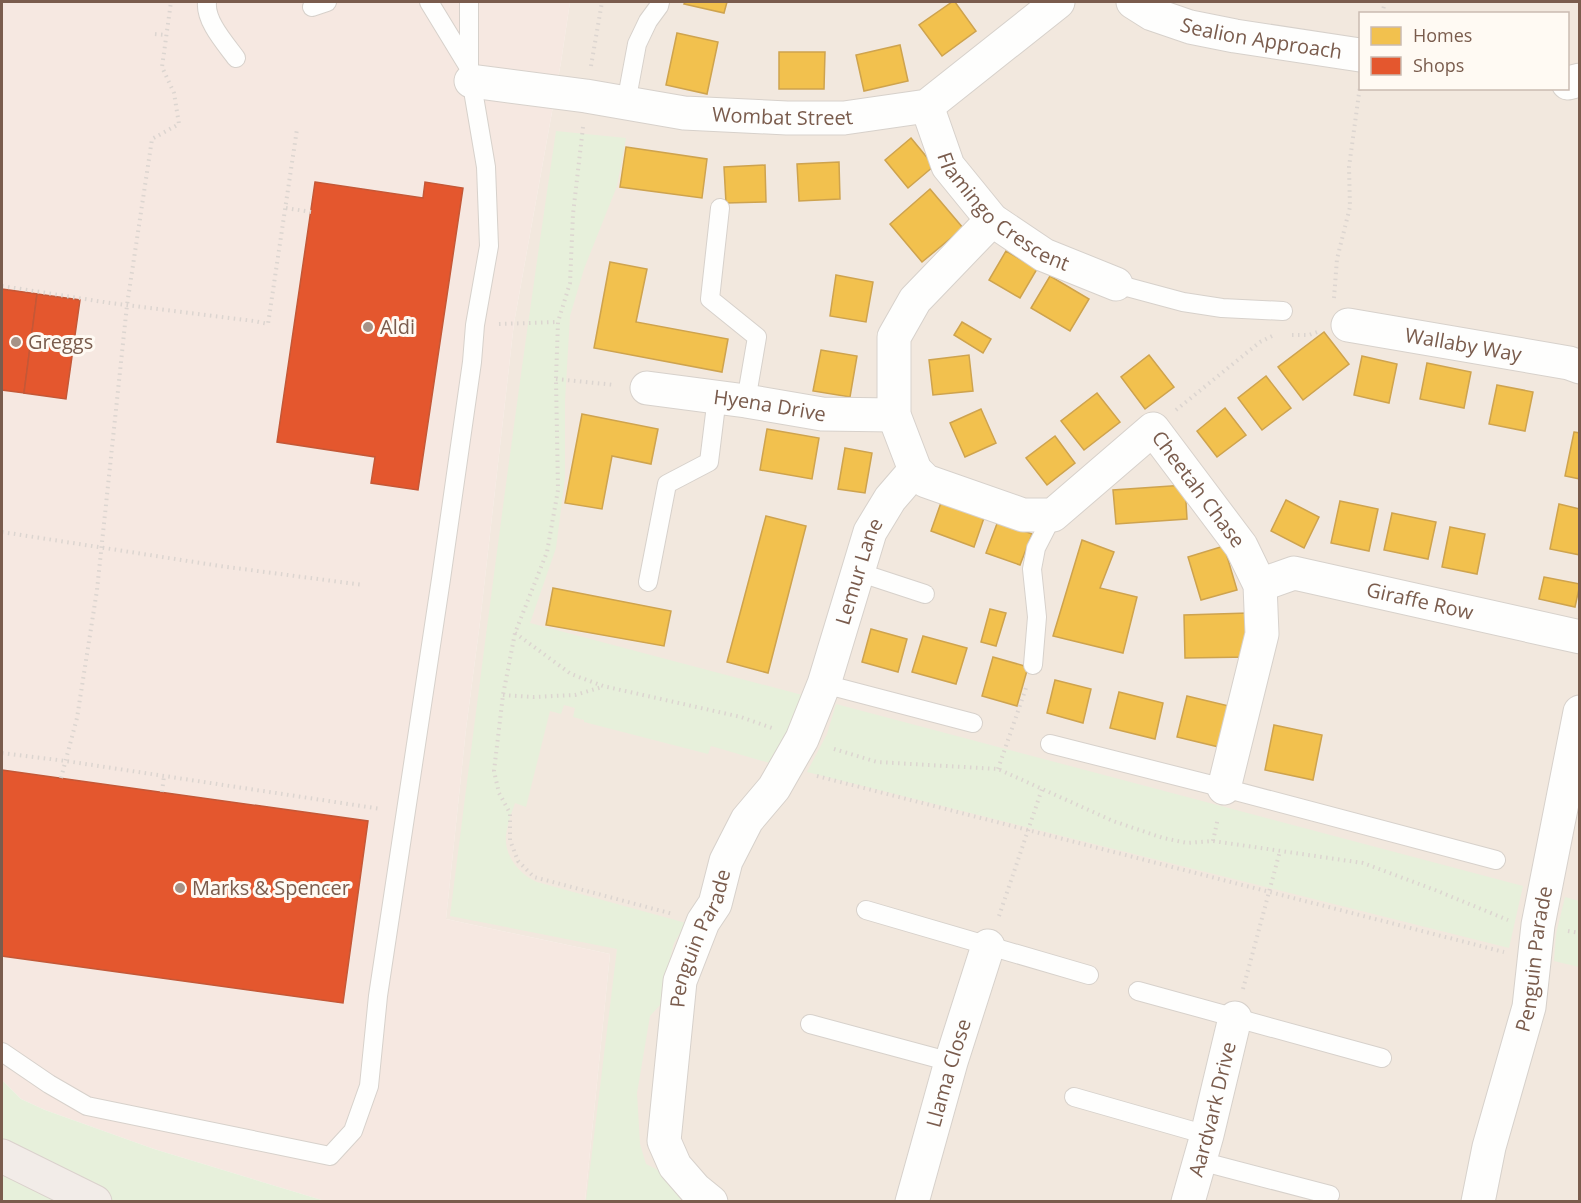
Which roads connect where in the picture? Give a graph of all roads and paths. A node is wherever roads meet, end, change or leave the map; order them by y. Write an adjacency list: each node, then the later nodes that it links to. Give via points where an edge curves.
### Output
1 (171, 2): 12 (path)
2 (207, 2): 14 (lane, via 217,33)
3 (316, 2): 4 (lane, via 312,7)
4 (327, 2)
5 (429, 2): 15 (lane)
6 (469, 2): 15 (lane)
7 (602, 2): 17 (path)
8 (660, 2): 18 (lane, via 637,44)
9 (1058, 2): 19 (street)
10 (1133, 2): 13 (street, Sealion Approach, via 1152,14 1190,27)
11 (155, 34): 12 (path)
12 (166, 35): 27 (path, via 162,67 174,93 179,124 152,139)
13 (1359, 55)
14 (236, 58)
15 (470, 74): 17 (street, Wombat Street); 31 (lane, via 486,167 489,246)
16 (1359, 90): 29 (path, via 1349,167 1350,207 1337,259)
17 (586, 96): 18 (street, Wombat Street); 30 (path, via 570,283)
18 (626, 103): 19 (street, Wombat Street, via 684,112 788,118 844,118)
19 (927, 106): 24 (street, Flamingo Crescent, via 948,166)
20 (297, 129): 21 (path)
21 (286, 208): 23 (path); 27 (path, via 268,324)
22 (720, 208): 37 (lane, via 710,299 757,338)
23 (310, 212)
24 (992, 220): 25 (street, Flamingo Crescent, via 1044,255); 38 (street, via 915,300 894,337)
25 (1116, 284): 28 (lane, via 1183,302)
26 (2, 286): 27 (path)
27 (127, 305): 43 (path)
28 (1283, 311)
29 (1334, 320): 33 (path, via 1309,335); 34 (street, Wallaby Way)
30 (558, 322): 31 (path); 35 (path)
31 (475, 325): 68 (lane)
32 (1274, 335): 39 (path, via 1260,342)
33 (1285, 335)
34 (1580, 366)
35 (556, 379): 36 (path); 49 (path, via 558,490 547,552)
36 (647, 388): 37 (street, Hyena Drive)
37 (731, 399): 38 (street, Hyena Drive, via 822,414); 45 (lane, via 709,462 667,484)
38 (894, 415): 40 (street)
39 (1153, 429): 41 (street, Cheetah Chase); 47 (street, Cheetah Chase, via 1241,546)
40 (915, 470): 41 (street, via 926,481 1023,515); 44 (street, Lemur Lane, via 890,499 870,532)
41 (1053, 515): 51 (lane, via 1036,548 1032,570 1037,617)
42 (2, 532): 43 (path)
43 (102, 548): 46 (path); 60 (path, via 77,718)
44 (858, 572): 48 (lane); 52 (street, Lemur Lane)
45 (648, 582)
46 (363, 585)
47 (1260, 585): 50 (street, Giraffe Row, via 1294,573); 65 (street, Cheetah Chase, via 1262,634)
48 (925, 594)
49 (515, 633): 53 (path, via 571,674); 54 (path)
50 (1580, 637)
51 (1034, 665): 62 (path)
52 (824, 684): 56 (lane); 57 (street, Penguin Parade)
53 (603, 687): 54 (path, via 575,695); 57 (path, via 741,717)
54 (503, 695): 74 (path, via 494,771 499,793 510,813 510,840 518,861 534,878)
55 (1580, 712): 75 (street, Penguin Parade)
56 (974, 723)
57 (802, 739): 61 (street, Penguin Parade); 62 (path, via 878,762)
58 (1050, 744): 65 (lane)
59 (2, 753): 60 (path)
60 (66, 761): 63 (path); 64 (path)
61 (786, 767): 69 (path); 74 (street, Penguin Parade, via 747,820 726,861 715,904)
62 (998, 770): 66 (path)
63 (164, 776): 67 (path); 68 (path)
64 (61, 778)
65 (1224, 788): 71 (lane)
66 (1042, 789): 69 (path); 70 (path, via 1113,821 1163,838)
67 (162, 792)
68 (406, 812): 83 (lane, via 378,996 369,1086 353,1131 330,1156 87,1106)
69 (1028, 831): 72 (path); 77 (path)
70 (1280, 851): 72 (path); 75 (path, via 1363,863 1505,919)
71 (1496, 860)
72 (1269, 891): 78 (path); 81 (path)
73 (866, 910): 77 (lane)
74 (703, 922): 92 (street, Penguin Parade, via 680,981 664,1141 675,1166)
75 (1538, 925): 76 (path); 78 (street, Penguin Parade)
76 (1580, 933)
77 (988, 946): 79 (lane); 85 (street, Llama Close)
78 (1534, 960): 90 (street, Penguin Parade, via 1529,1007 1489,1148)
79 (1089, 975)
80 (1138, 991): 81 (lane)
81 (1235, 1018): 84 (lane); 87 (street, Aardvark Drive)
82 (810, 1024): 85 (lane)
83 (2, 1052)
84 (1382, 1058)
85 (951, 1062): 93 (street, Llama Close)
86 (1074, 1097): 87 (lane)
87 (1204, 1148): 89 (lane); 94 (street, Aardvark Drive)
88 (2, 1156): 91 (highway)
89 (1330, 1195)
90 (1483, 1200)
91 (95, 1202)
92 (711, 1202)
93 (912, 1202)
94 (1188, 1202)

